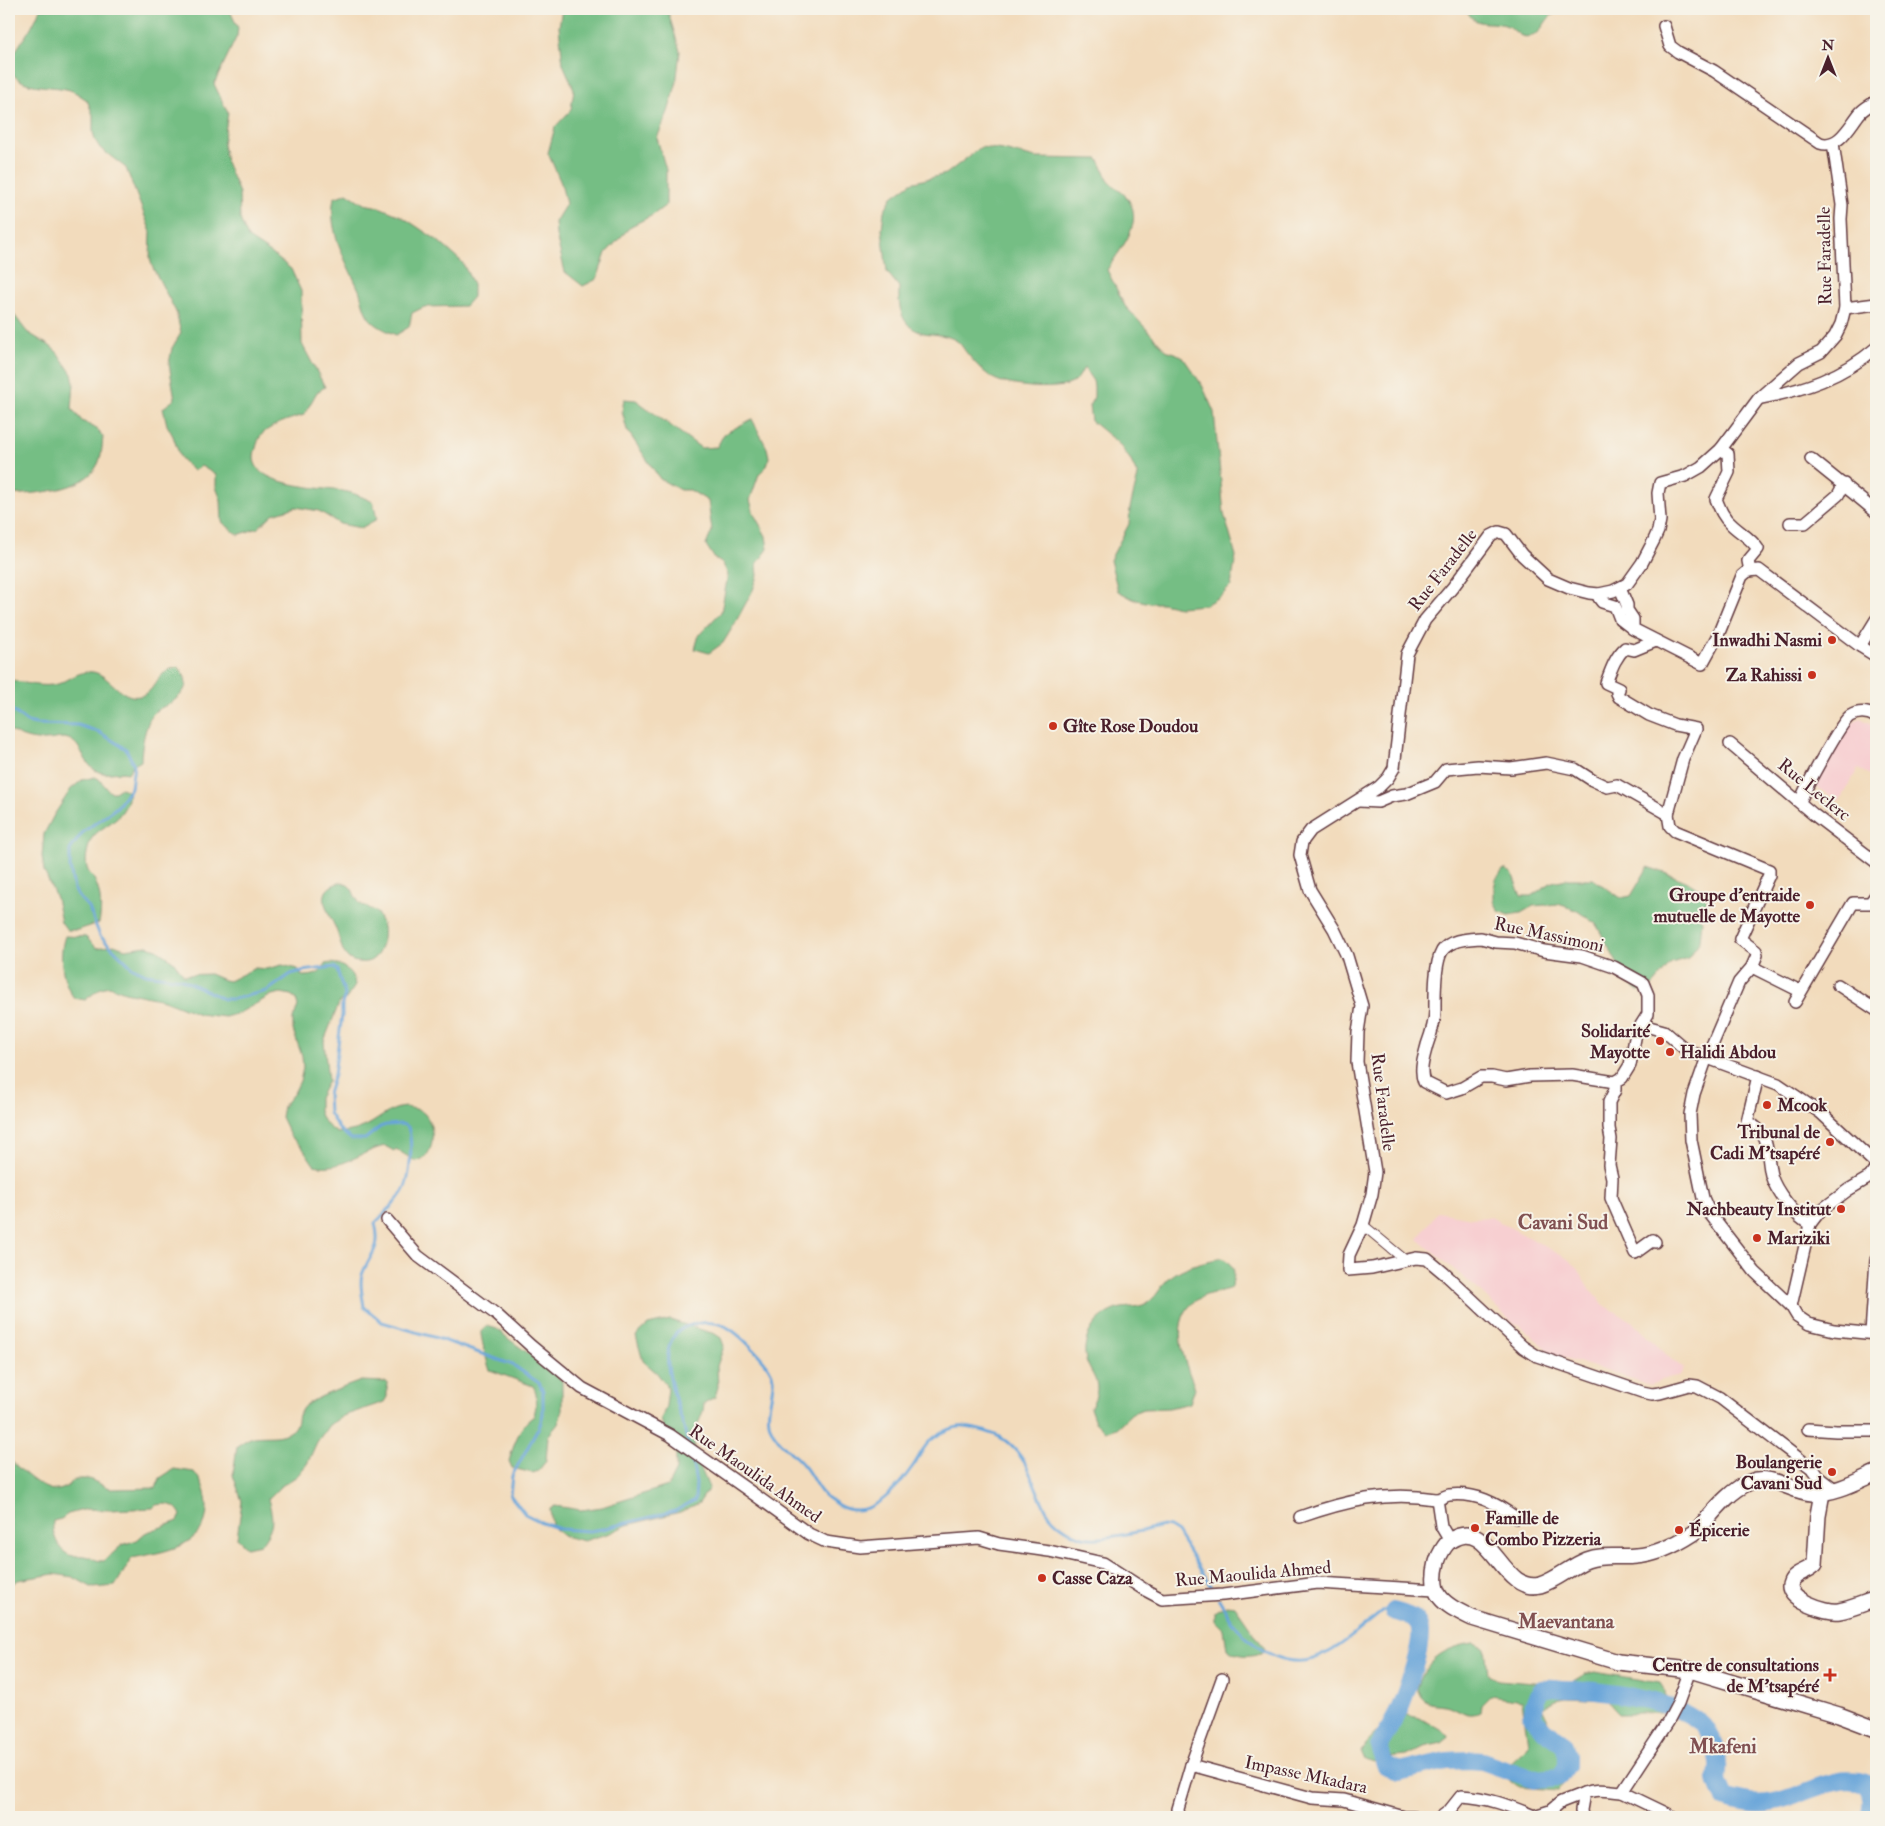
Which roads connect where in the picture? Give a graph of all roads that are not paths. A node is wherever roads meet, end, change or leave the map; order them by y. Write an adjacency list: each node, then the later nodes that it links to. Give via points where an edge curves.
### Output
1 (1664, 26): 3 (street, via 1670,46 1678,52 1714,70 1820,143)
2 (1876, 101): 3 (street, via 1862,111)
3 (1833, 143): 5 (street, Rue Faradelle, via 1842,205)
4 (1876, 304): 5 (street)
5 (1844, 308): 7 (street, Rue Faradelle, via 1838,331 1821,352 1799,363)
6 (1876, 348): 7 (street, via 1848,370 1812,385)
7 (1759, 398): 8 (street, Rue Faradelle)
8 (1722, 449): 13 (street, via 1728,454 1729,472 1716,499 1724,517 1748,536 1758,549 1748,561); 14 (street, Rue Faradelle, via 1686,476 1660,483 1658,531 1642,563 1627,584)
9 (1811, 459): 10 (street)
10 (1844, 484): 11 (street); 12 (street, via 1838,495 1805,523)
11 (1876, 512)
12 (1790, 524)
13 (1750, 571): 18 (street, via 1742,576 1718,635 1702,664); 19 (street, via 1759,570)
14 (1620, 588): 15 (street, Rue Faradelle); 17 (street, via 1627,610 1634,619)
15 (1599, 594): 17 (street, via 1602,602 1615,606 1620,619); 23 (street, Rue Faradelle, via 1569,588 1548,579 1522,555 1506,534 1499,532 1491,536 1425,620 1414,639 1407,654 1394,768 1379,787)
16 (1876, 620): 19 (street)
17 (1633, 629): 18 (street)
18 (1656, 641): 25 (street, via 1620,652 1606,683 1619,689 1619,697 1649,715 1696,729 1683,759)
19 (1860, 646): 20 (street)
20 (1876, 656)
21 (1876, 717): 24 (street, via 1862,712 1849,717 1808,782)
22 (1730, 744): 24 (street, Rue Leclerc)
23 (1359, 801): 25 (street, via 1378,802 1406,794 1435,782 1446,769 1478,766 1511,768 1546,763 1575,769 1607,787 1617,785); 41 (street, Rue Faradelle, via 1311,830 1302,842 1300,855 1310,890 1347,956 1362,1006 1357,1062 1375,1172)
24 (1800, 802): 26 (street, Rue Leclerc)
25 (1668, 814): 28 (street, via 1674,831 1769,870 1740,937 1757,953)
26 (1876, 862)
27 (1876, 896): 30 (street, via 1870,904 1853,903)
28 (1752, 967): 30 (street); 34 (street, via 1739,982)
29 (1838, 985): 32 (street)
30 (1800, 991): 31 (street)
31 (1795, 1002)
32 (1876, 1010)
33 (1642, 1025): 34 (street, via 1664,1031 1685,1049); 36 (street, Rue Massimoni, via 1636,1033 1630,1066); 36 (street, Rue Massimoni, via 1650,1004 1646,989 1614,967 1582,956 1481,938 1454,942 1442,950 1432,1029 1420,1074 1424,1082 1446,1092 1492,1077 1506,1080 1572,1075)
34 (1707, 1057): 35 (street); 45 (street, via 1690,1114 1691,1140 1703,1198 1710,1214 1756,1272)
35 (1758, 1076): 37 (street, via 1778,1084 1820,1113); 40 (street, via 1747,1122 1762,1133 1775,1185 1796,1214)
36 (1615, 1082): 42 (street, via 1615,1090 1608,1102 1611,1198 1635,1253 1653,1240)
37 (1876, 1164)
38 (1876, 1168): 40 (street, via 1870,1177 1820,1211)
39 (387, 1220): 55 (street, Rue Maoulida Ahmed, via 418,1256 496,1315 582,1388 670,1435 809,1534 826,1542 860,1547 979,1538 1103,1563 1162,1599 1318,1582)
40 (1810, 1224): 45 (street)
41 (1363, 1225): 43 (street); 43 (street, Rue Faradelle, via 1350,1255 1348,1270)
42 (1656, 1242)
43 (1405, 1260): 50 (street, via 1427,1259 1435,1264 1523,1347 1537,1356 1647,1393 1660,1394 1689,1385 1720,1398 1814,1470)
44 (1876, 1260): 46 (street)
45 (1791, 1306): 46 (street, via 1797,1316 1809,1324 1834,1330)
46 (1874, 1333)
47 (1808, 1429): 48 (street)
48 (1876, 1430)
49 (1876, 1474): 50 (street)
50 (1829, 1491): 54 (street, via 1809,1493 1776,1481 1750,1482 1734,1492 1696,1532 1657,1553 1587,1560 1540,1585 1518,1582 1484,1543 1472,1537 1462,1536); 56 (street, via 1815,1564 1810,1570 1797,1574 1789,1585 1790,1590 1797,1598 1833,1611)
51 (1437, 1499): 52 (street, via 1400,1495 1364,1499); 53 (street, via 1448,1495 1482,1498); 54 (street, via 1441,1526)
52 (1300, 1517)
53 (1516, 1518)
54 (1450, 1541): 55 (street, via 1439,1556 1434,1574)
55 (1435, 1590): 57 (street, via 1449,1607 1481,1621 1618,1662)
56 (1876, 1599)
57 (1690, 1670): 59 (street); 61 (street, via 1668,1722)
58 (1222, 1679): 60 (street)
59 (1876, 1729)
60 (1191, 1765): 63 (street, via 1178,1809); 64 (street, Impasse Mkadara, via 1312,1798 1344,1800)
61 (1622, 1792): 62 (street, via 1598,1790); 67 (street)
62 (1584, 1793): 65 (street, via 1534,1816 1483,1798 1461,1796); 66 (street)
63 (1179, 1817)
64 (1413, 1817)
65 (1441, 1817)
66 (1582, 1817)
67 (1674, 1817)

